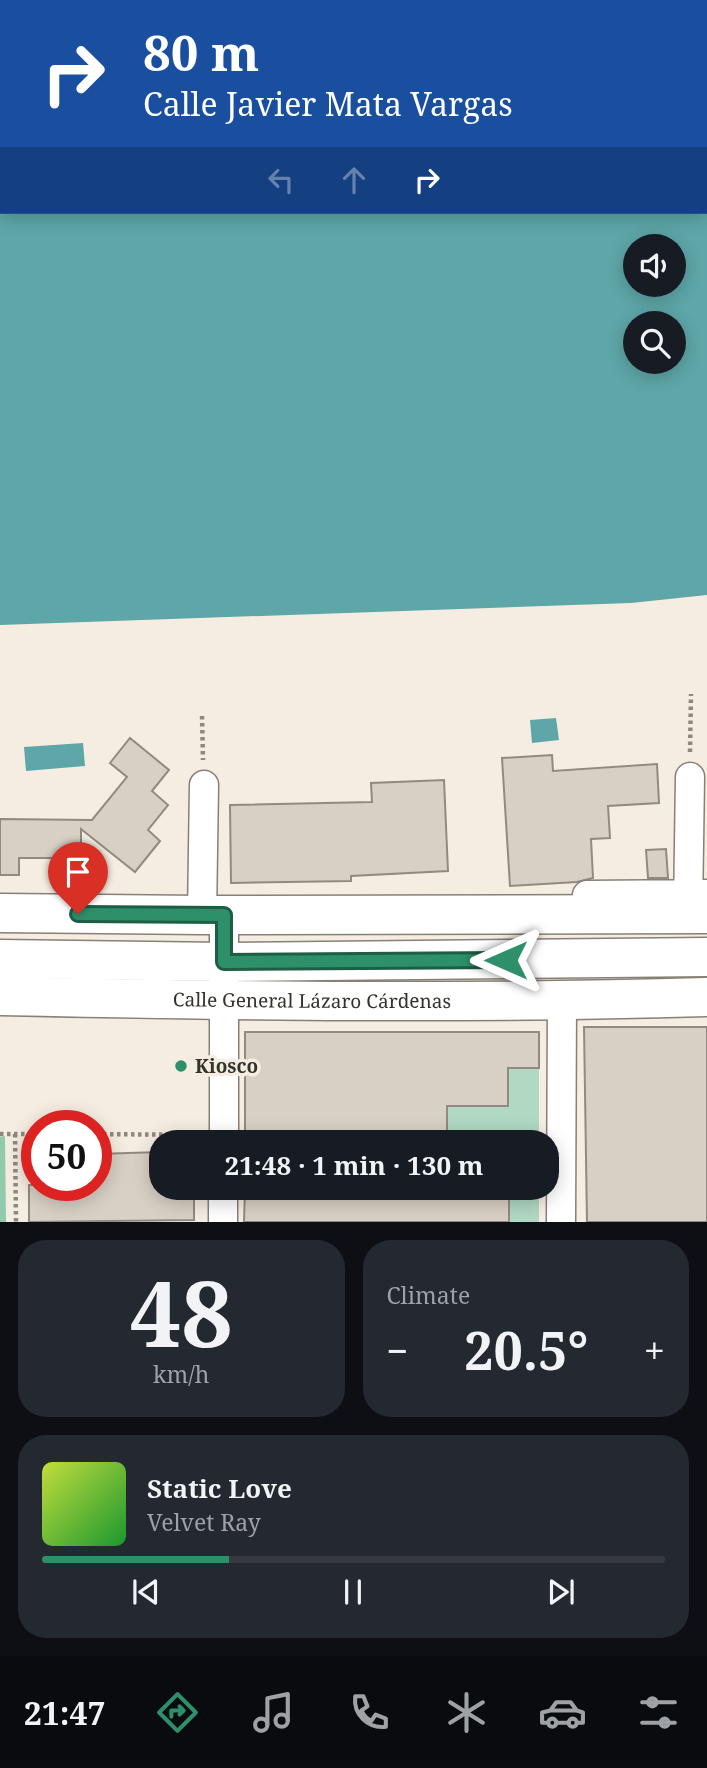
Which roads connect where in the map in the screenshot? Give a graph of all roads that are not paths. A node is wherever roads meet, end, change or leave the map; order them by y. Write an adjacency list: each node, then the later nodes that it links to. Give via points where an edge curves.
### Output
1 (690, 777): 4 (street)
2 (204, 785): 5 (street)
3 (0, 897): 5 (street)
4 (698, 904): 5 (street)
5 (210, 910): 6 (street); 9 (street)
6 (0, 912)
7 (707, 957): 9 (street, Calle General Lázaro Cárdenas)
8 (0, 959): 9 (street, Calle General Lázaro Cárdenas)
9 (224, 962): 12 (street)
10 (0, 996): 12 (street, Calle General Lázaro Cárdenas)
11 (707, 997): 13 (street, Calle General Lázaro Cárdenas)
12 (224, 1000): 13 (street, Calle General Lázaro Cárdenas); 14 (street)
13 (562, 1001): 17 (street)
14 (224, 1130)
15 (223, 1200): 16 (street)
16 (223, 1222)
17 (561, 1222)

